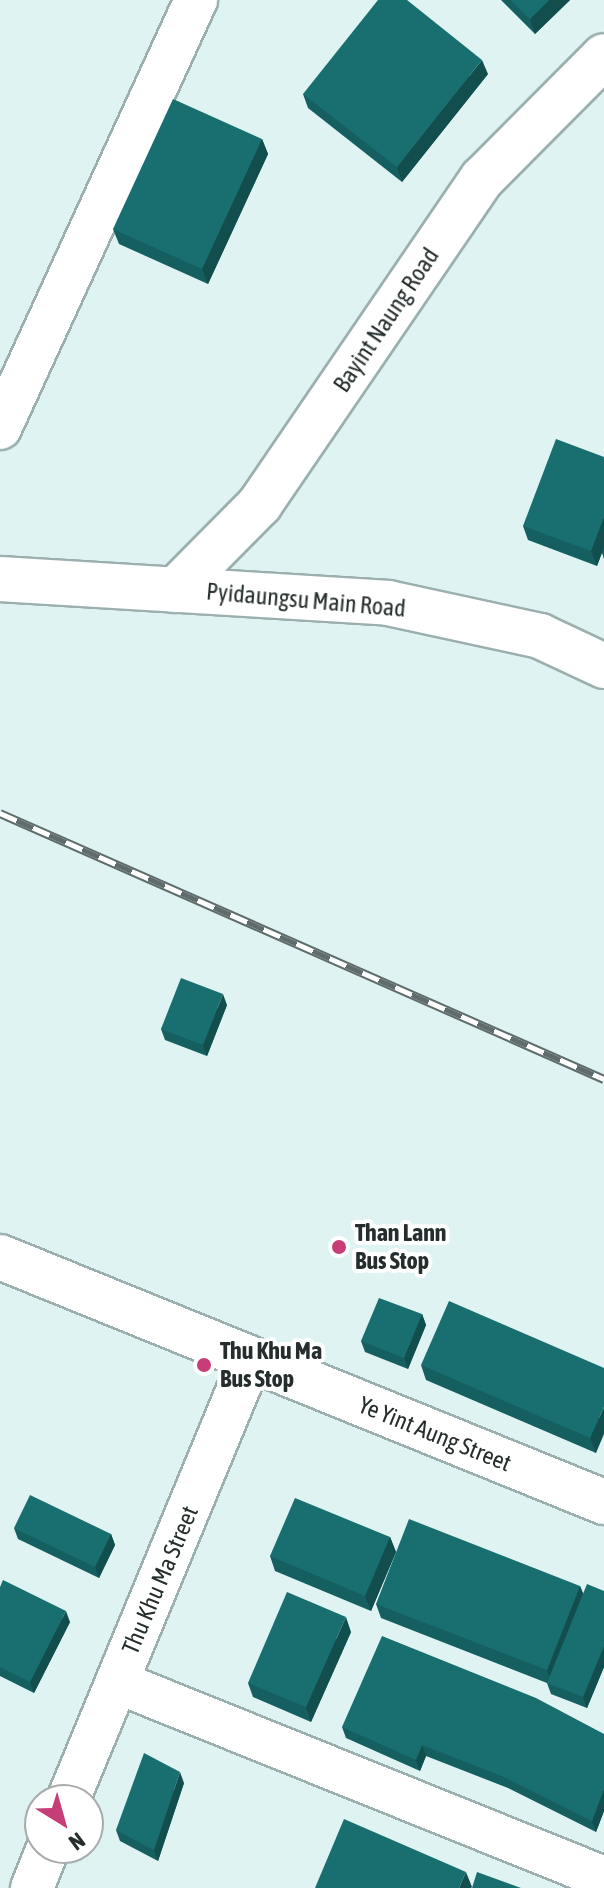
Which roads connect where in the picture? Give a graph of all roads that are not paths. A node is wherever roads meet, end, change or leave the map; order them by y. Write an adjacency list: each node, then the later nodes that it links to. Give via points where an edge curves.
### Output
1 (196, 0): 3 (street)
2 (604, 56): 5 (main road, Bayint Naung Road, via 482,179 260,504)
3 (0, 428)
4 (0, 579): 5 (main road, Pyidaungsu Main Road)
5 (175, 590): 6 (main road, Pyidaungsu Main Road, via 388,603 540,636)
6 (604, 666)
7 (0, 1257): 8 (main road, Ye Yint Aung Street)
8 (251, 1359): 9 (main road, Ye Yint Aung Street); 10 (street, Thu Khu Ma Street)
9 (604, 1502)
10 (117, 1682): 11 (street, Thu Khu Ma Street); 13 (street)
11 (75, 1784)
12 (42, 1864): 14 (street)
13 (604, 1878)
14 (32, 1888)

